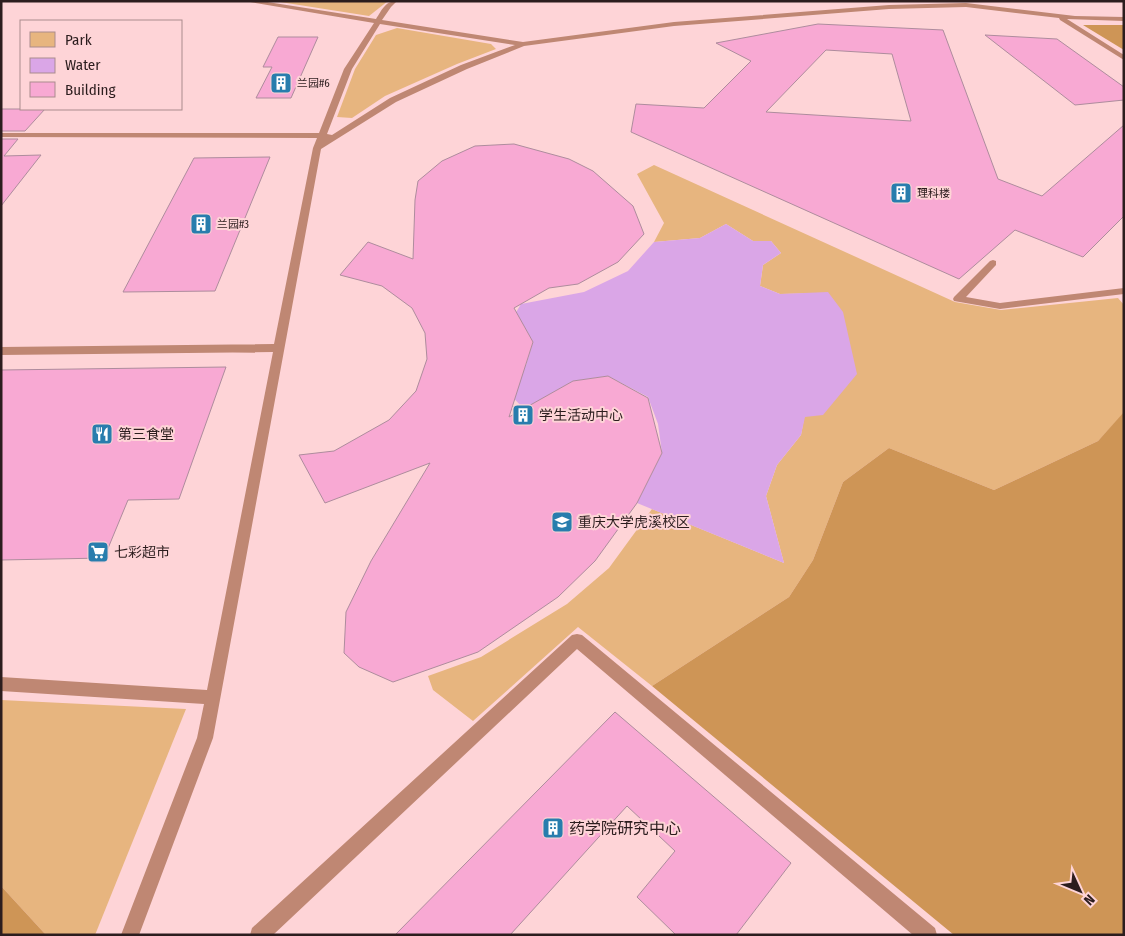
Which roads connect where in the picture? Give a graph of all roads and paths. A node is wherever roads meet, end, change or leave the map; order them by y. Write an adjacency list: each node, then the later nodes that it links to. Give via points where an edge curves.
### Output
1 (247, 1): 5 (lane)
2 (394, 1): 5 (lane)
3 (1057, 16): 4 (lane); 6 (lane, via 966,4 889,7 674,24); 7 (lane)
4 (1124, 19)
5 (378, 22): 6 (lane); 9 (lane, via 348,69)
6 (523, 44): 10 (lane, via 393,100)
7 (1124, 58)
8 (1, 135): 9 (lane)
9 (322, 136): 10 (lane); 11 (lane)
10 (336, 137): 11 (lane)
11 (317, 148): 14 (lane)
12 (993, 263): 13 (lane, via 958,299 1000,306)
13 (1124, 291)
14 (279, 348): 15 (lane); 17 (lane)
15 (1, 352)
16 (1, 684): 17 (lane)
17 (213, 698): 18 (lane, via 205,738)
18 (130, 935)
19 (259, 935): 20 (lane, via 577,640)
20 (928, 935)

